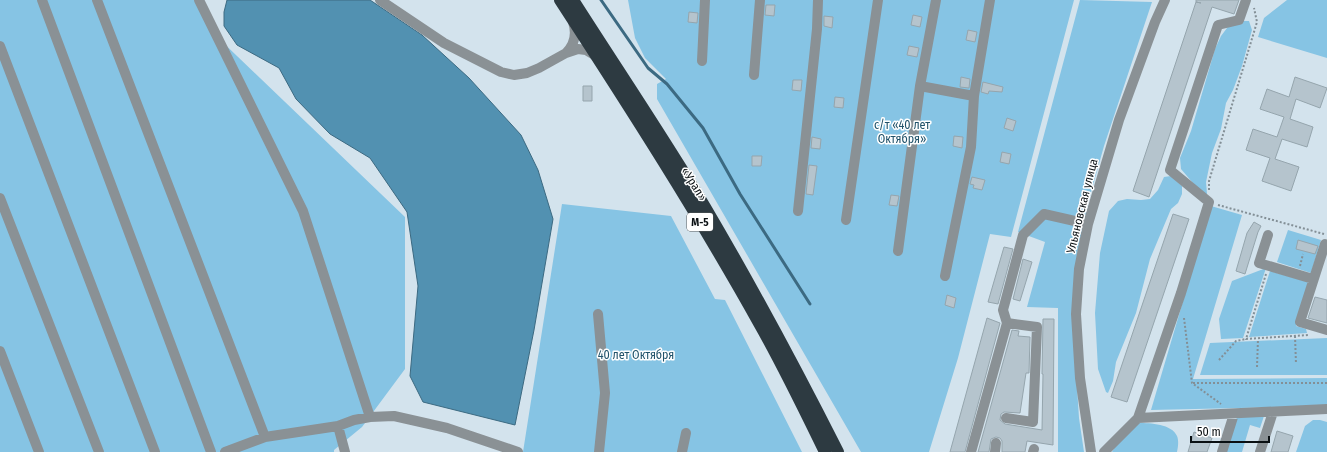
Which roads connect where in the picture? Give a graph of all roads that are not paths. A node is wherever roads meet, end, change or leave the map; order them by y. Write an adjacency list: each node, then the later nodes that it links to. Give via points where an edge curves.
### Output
1 (42, 0): 49 (street)
2 (97, 0): 44 (street)
3 (199, 0): 39 (street, via 303,211)
4 (380, 0): 17 (street, via 444,44 501,72 514,75 527,73)
5 (560, 0): 15 (highway, «Урал» / М-5)
6 (573, 0): 56 (highway, «Урал» / М-5, via 704,207 769,319)
7 (705, 0): 19 (street)
8 (760, 0): 20 (street)
9 (818, 0): 24 (street)
10 (878, 0): 25 (street)
11 (936, 0): 21 (street)
12 (990, 0): 22 (street)
13 (1164, 0): 26 (street, Ульяновская улица, via 1119,120)
14 (1246, 0): 41 (street, via 1239,20 1218,25 1170,170 1209,202)
15 (572, 19): 17 (street, via 575,39); 18 (highway, «Урал» / М-5)
16 (0, 46): 48 (street)
17 (566, 53): 18 (street, via 582,49)
18 (597, 58): 55 (highway, «Урал» / М-5, via 695,213 756,317)
19 (702, 61)
20 (754, 75)
21 (920, 86): 22 (street); 29 (street)
22 (974, 96): 30 (street, via 971,147)
23 (0, 198): 47 (street)
24 (798, 211)
25 (846, 220)
26 (1088, 224): 33 (street, via 1044,214 1023,235 1003,310); 58 (street, Ульяновская улица, via 1079,269 1076,314 1080,378)
27 (1268, 235): 31 (street, via 1259,263)
28 (1327, 245): 31 (street, via 1325,244)
29 (898, 251)
30 (945, 276)
31 (1313, 279): 34 (street, via 1300,322)
32 (598, 314): 53 (street, via 605,394)
33 (1007, 323): 40 (street, via 1037,327 1033,422); 57 (street)
34 (1327, 330)
35 (0, 351): 46 (street)
36 (1327, 409): 37 (street)
37 (1273, 412): 38 (street); 61 (street)
38 (1234, 414): 41 (street); 60 (street)
39 (370, 417): 42 (street); 52 (street, via 394,416 447,428)
40 (1006, 418)
41 (1138, 418): 59 (street)
42 (338, 426): 44 (street); 51 (street)
43 (686, 433): 54 (street)
44 (265, 437): 45 (street)
45 (248, 448): 50 (street)
46 (39, 452)
47 (99, 452)
48 (155, 452)
49 (211, 452)
50 (225, 452)
51 (345, 452)
52 (518, 452)
53 (599, 452)
54 (682, 452)
55 (825, 452)
56 (838, 452)
57 (971, 452)
58 (1091, 452)
59 (1104, 452)
60 (1222, 452)
61 (1260, 452)

